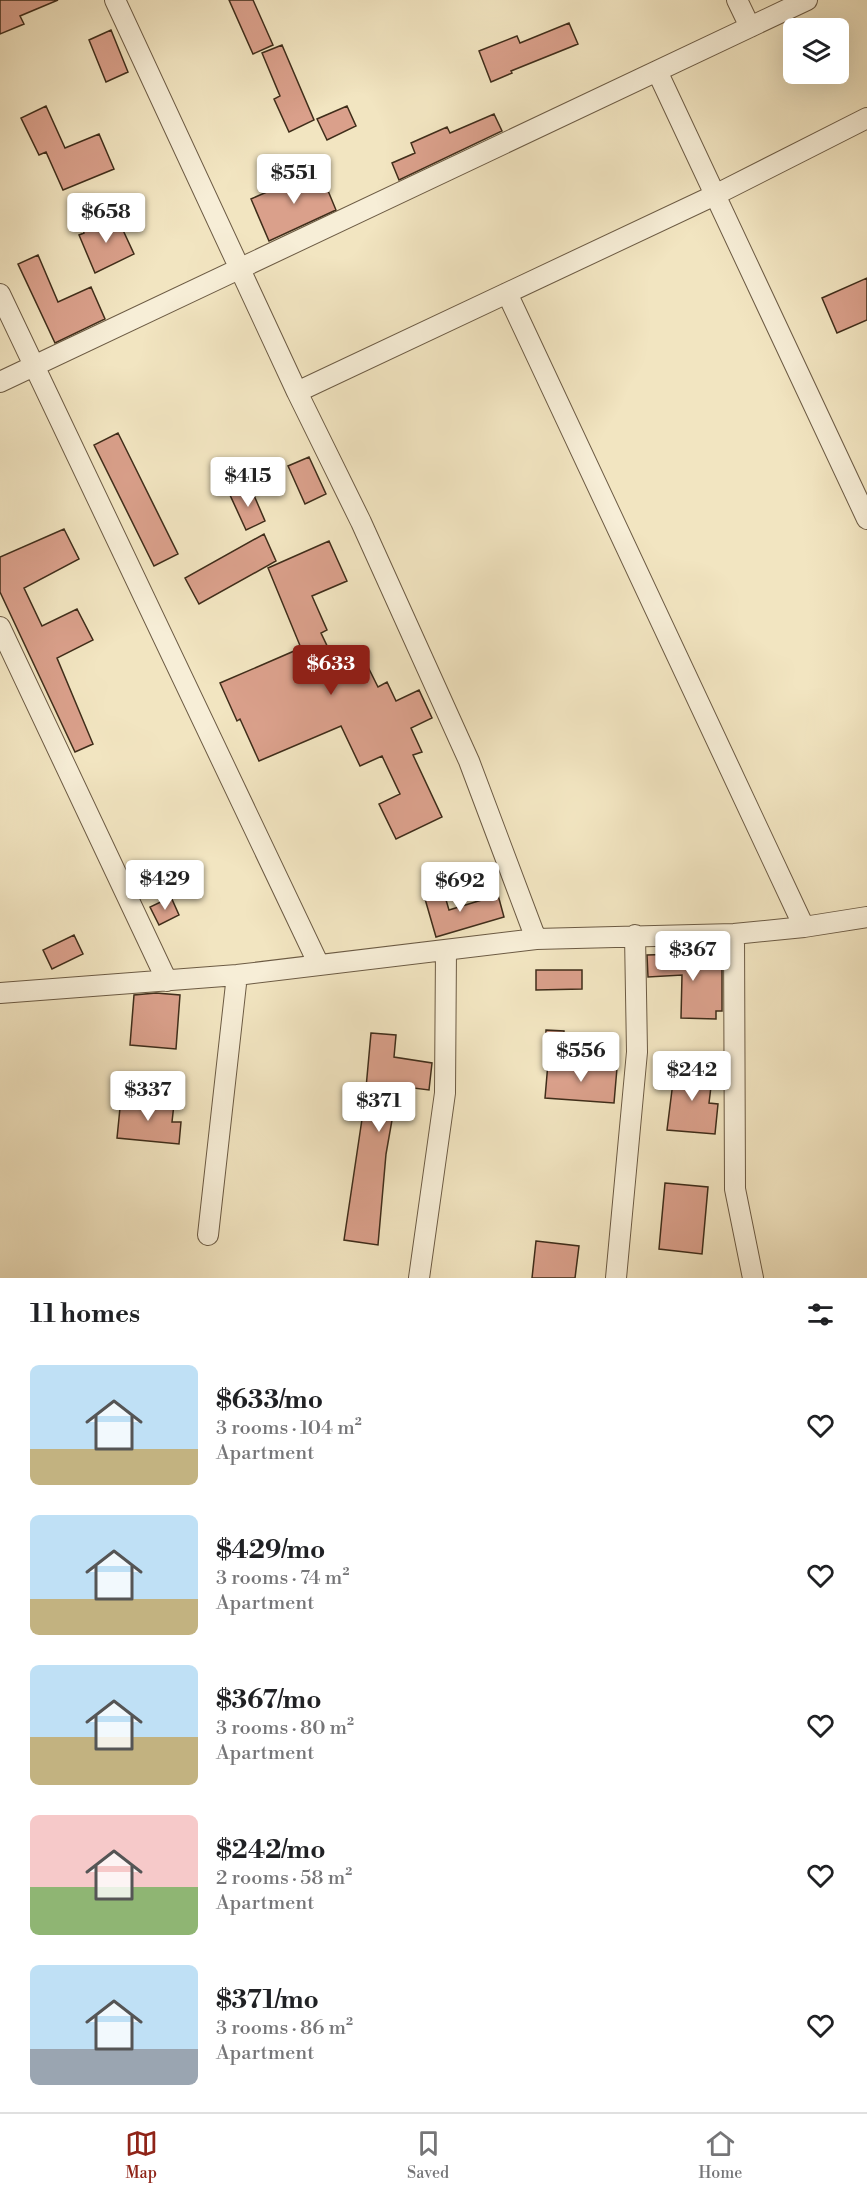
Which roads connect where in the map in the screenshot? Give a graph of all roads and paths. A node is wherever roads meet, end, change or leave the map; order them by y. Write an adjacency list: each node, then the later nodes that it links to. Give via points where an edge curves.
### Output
1 (115, 0): 8 (street)
2 (737, 0): 4 (street)
3 (807, 0): 4 (street)
4 (750, 27): 5 (street)
5 (657, 71): 7 (street); 8 (street)
6 (867, 118): 7 (street)
7 (715, 195): 9 (street); 14 (street)
8 (241, 268): 11 (street); 13 (street)
9 (507, 293): 13 (street); 17 (street)
10 (0, 294): 11 (street)
11 (34, 366): 12 (street); 22 (street)
12 (0, 382)
13 (297, 392): 20 (street, via 361,522 469,761)
14 (867, 519)
15 (0, 627): 24 (street)
16 (867, 917): 17 (street)
17 (804, 927): 18 (street)
18 (734, 934): 19 (street); 29 (street, via 735,1189)
19 (635, 935): 20 (street); 28 (street, via 637,1052)
20 (536, 939): 21 (street)
21 (446, 950): 22 (street); 27 (street, via 445,1093)
22 (319, 965): 23 (street)
23 (237, 975): 24 (street); 26 (street)
24 (166, 981): 25 (street)
25 (0, 993)
26 (208, 1235)
27 (419, 1278)
28 (616, 1278)
29 (753, 1278)

